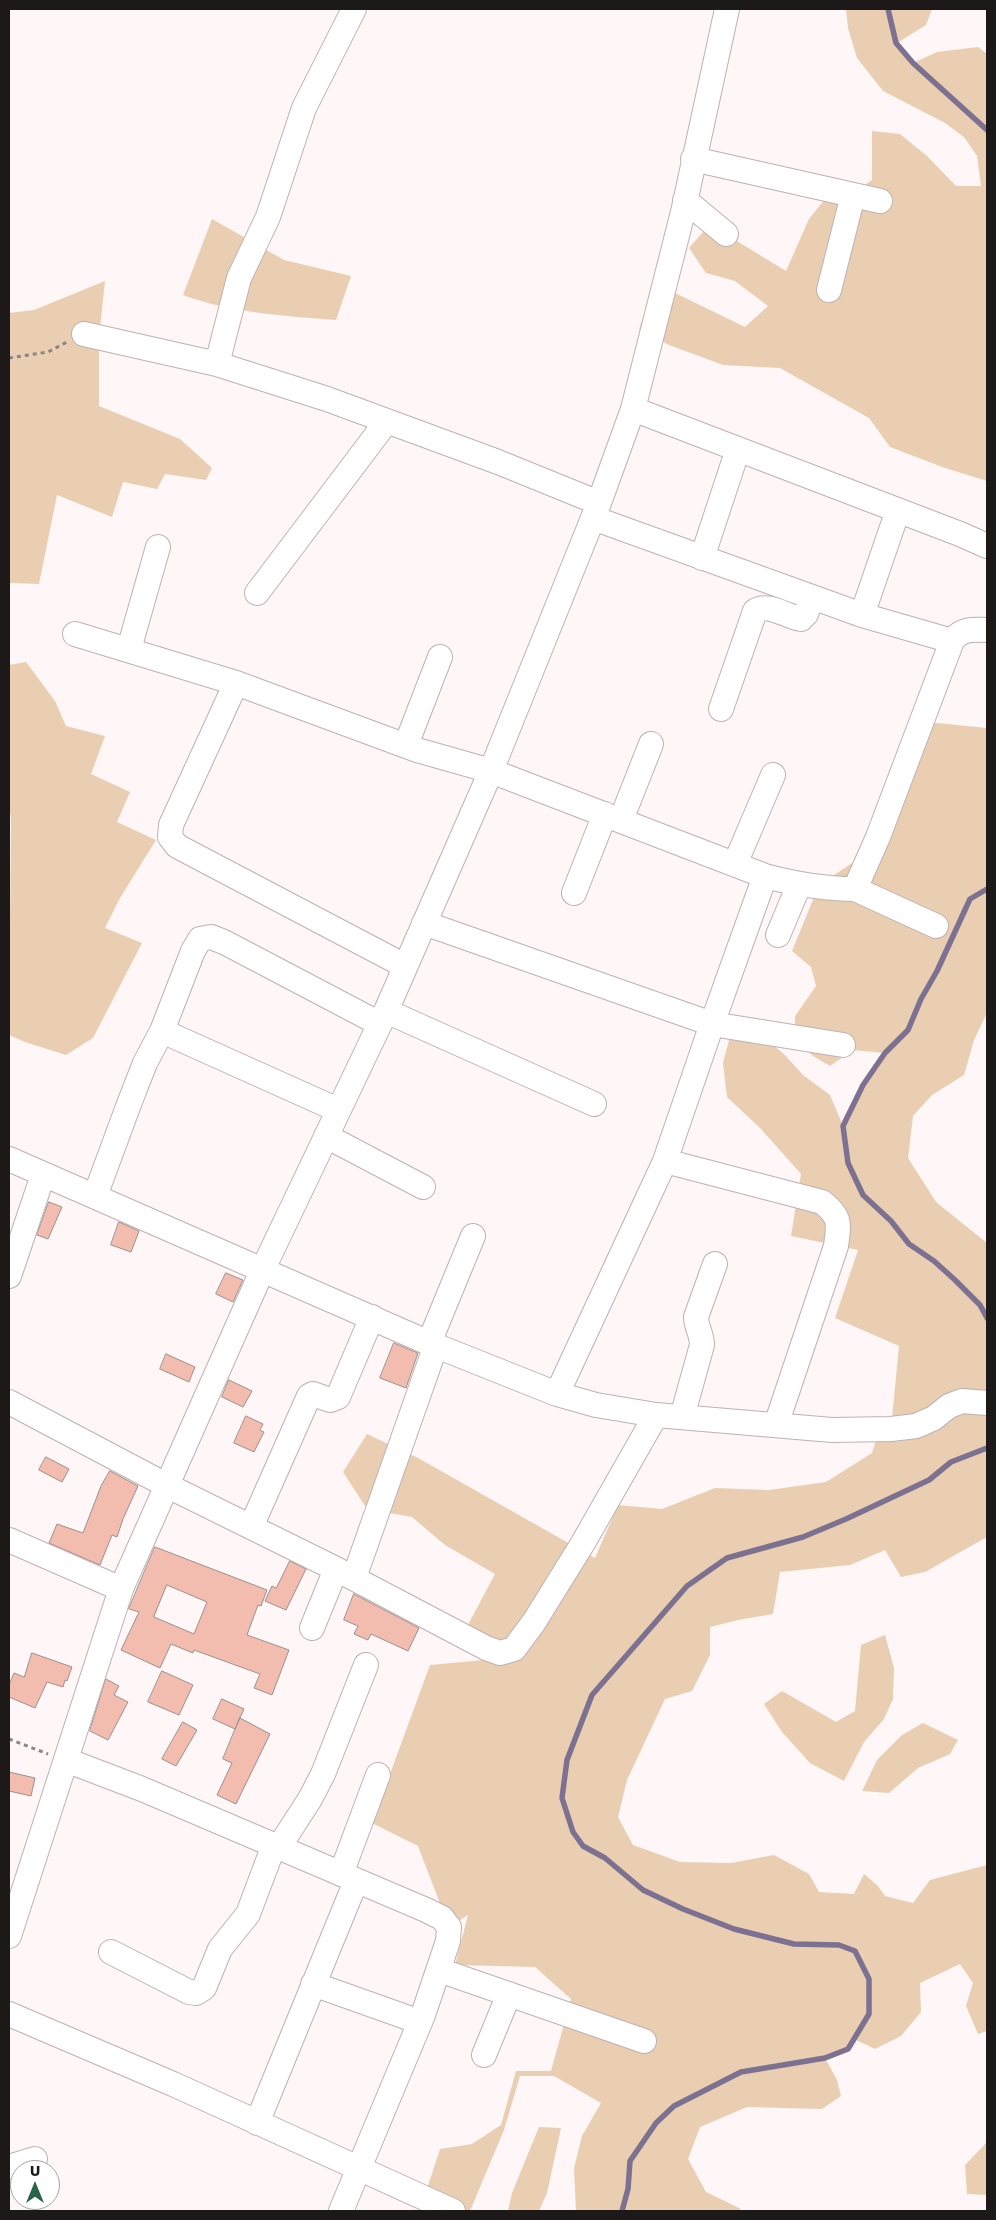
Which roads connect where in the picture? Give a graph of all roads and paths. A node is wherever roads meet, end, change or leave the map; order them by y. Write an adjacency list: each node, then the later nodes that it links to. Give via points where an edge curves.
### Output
1 (354, 9): 11 (street, via 304,108 268,217 238,278)
2 (727, 9): 3 (street)
3 (693, 159): 4 (street); 5 (street)
4 (852, 195): 6 (street); 8 (street)
5 (685, 200): 7 (street); 12 (street)
6 (880, 201)
7 (726, 234)
8 (829, 290)
9 (84, 334): 10 (path, via 48,352); 11 (street)
10 (9, 358)
11 (217, 364): 13 (street)
12 (634, 409): 14 (street); 15 (street)
13 (387, 421): 15 (street, via 498,462); 20 (street)
14 (738, 449): 16 (street); 19 (street)
15 (596, 510): 19 (street); 32 (street)
16 (898, 510): 17 (street); 22 (street)
17 (987, 546)
18 (158, 547): 26 (street)
19 (702, 558): 21 (street)
20 (257, 593)
21 (812, 598): 22 (street); 29 (street, via 801,619 767,607 755,611)
22 (862, 615): 25 (street)
23 (987, 630): 25 (street, via 964,630)
24 (75, 634): 26 (street)
25 (952, 641): 38 (street)
26 (130, 649): 28 (street)
27 (440, 657): 31 (street)
28 (236, 683): 31 (street); 43 (street, via 171,825 170,837 177,846)
29 (721, 710)
30 (652, 744): 34 (street)
31 (406, 745): 32 (street)
32 (490, 771): 34 (street); 40 (street)
33 (773, 775): 35 (street)
34 (613, 817): 35 (street); 39 (street)
35 (735, 864): 36 (street)
36 (765, 876): 37 (street); 45 (street)
37 (799, 885): 38 (street); 42 (street)
38 (855, 889): 41 (street)
39 (574, 893)
40 (424, 923): 43 (street); 45 (street)
41 (936, 926)
42 (778, 935)
43 (405, 966): 44 (street)
44 (383, 1017): 46 (street, via 211,937 200,939 193,951); 48 (street); 49 (street)
45 (712, 1024): 47 (street); 52 (street)
46 (162, 1031): 49 (street); 55 (street, via 145,1063)
47 (843, 1044)
48 (594, 1104)
49 (338, 1110): 50 (street)
50 (326, 1136): 54 (street); 58 (street)
51 (9, 1159): 53 (street)
52 (665, 1161): 62 (street); 67 (street, via 822,1202 834,1212 838,1226 836,1246)
53 (43, 1175): 55 (street); 59 (street)
54 (423, 1187)
55 (95, 1196): 58 (street)
56 (472, 1236): 61 (street)
57 (714, 1264): 66 (street, via 696,1317 702,1345)
58 (262, 1271): 60 (street); 68 (street)
59 (9, 1276)
60 (372, 1317): 61 (street); 69 (street, via 338,1397 330,1400 313,1394 309,1396)
61 (433, 1344): 62 (street); 71 (street)
62 (557, 1394): 65 (street, via 596,1405)
63 (9, 1402): 68 (street)
64 (982, 1402): 67 (street, via 962,1401 916,1426 891,1429 832,1430)
65 (656, 1415): 66 (street); 71 (street, via 583,1543 514,1649 500,1653 486,1648)
66 (682, 1417): 67 (street)
67 (776, 1425)
68 (166, 1485): 69 (street); 72 (street)
69 (252, 1527): 71 (street)
70 (9, 1540): 72 (street)
71 (345, 1574): 73 (street)
72 (121, 1589): 76 (street)
73 (312, 1628)
74 (366, 1665): 78 (street, via 323,1774 310,1799)
75 (9, 1739): 76 (path)
76 (66, 1760): 78 (street); 80 (street)
77 (378, 1775): 79 (street)
78 (277, 1846): 79 (street); 81 (street, via 248,1914 220,1949 204,1988 196,1993 189,1992)
79 (349, 1878): 82 (street, via 442,1918 449,1927); 83 (street)
80 (9, 1936)
81 (111, 1952)
82 (439, 1970): 84 (street); 86 (street)
83 (313, 1984): 86 (street); 89 (street)
84 (508, 1994): 87 (street); 88 (street)
85 (9, 2014): 89 (street)
86 (420, 2022): 90 (street)
87 (644, 2041)
88 (484, 2055)
89 (257, 2122): 90 (street)
90 (361, 2168): 91 (street); 92 (street)
91 (341, 2211)
92 (453, 2211)

